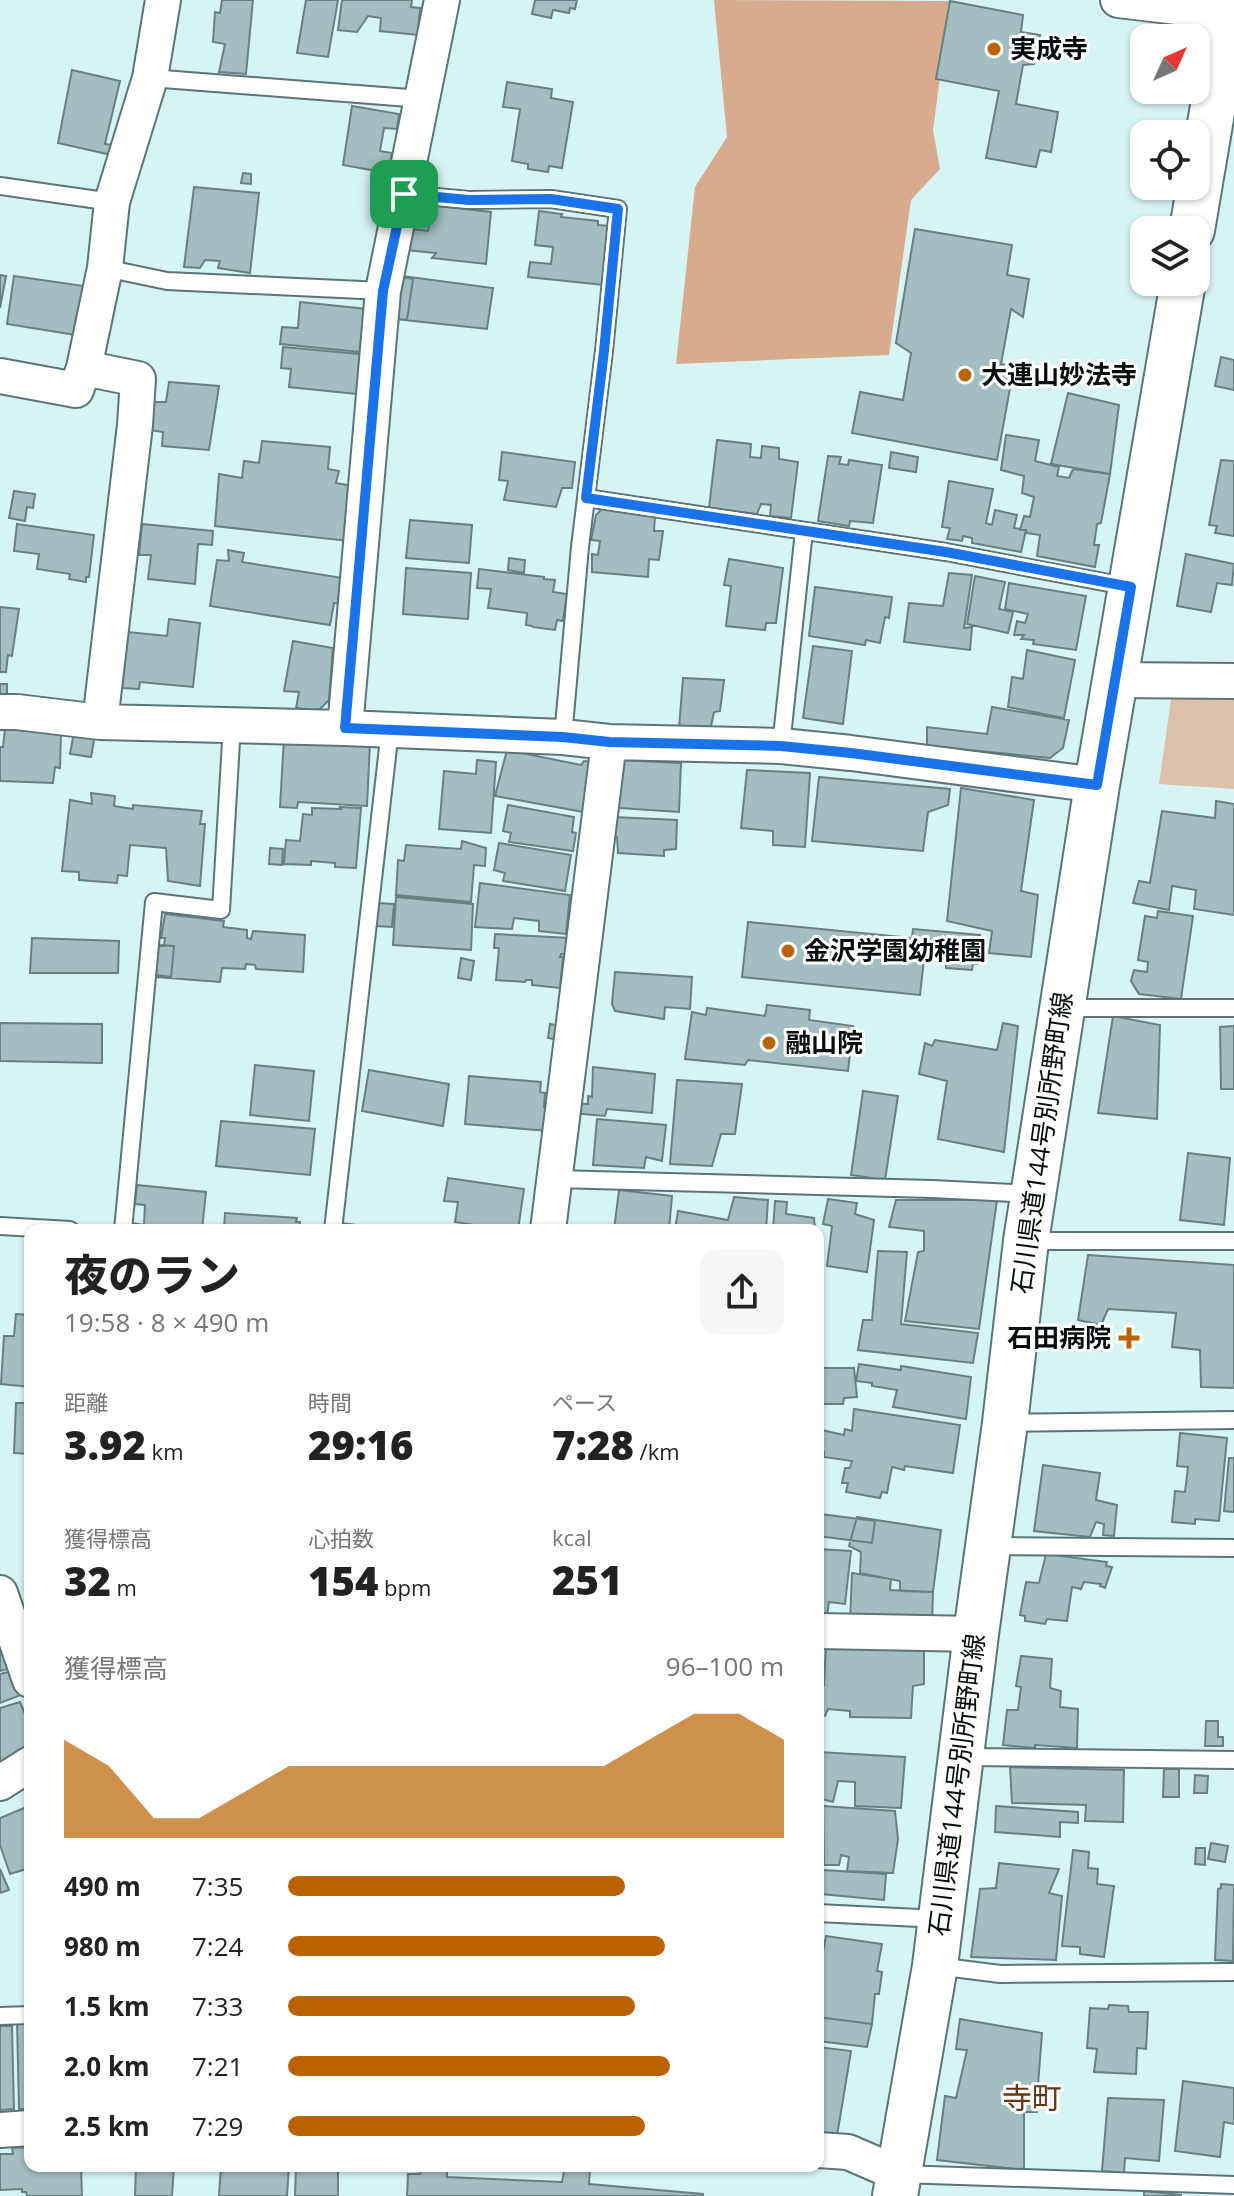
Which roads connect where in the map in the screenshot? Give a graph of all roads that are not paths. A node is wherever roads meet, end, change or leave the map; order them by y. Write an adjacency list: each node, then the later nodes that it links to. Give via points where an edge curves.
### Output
1 (163, 0): 5 (street)
2 (442, 0): 6 (street)
3 (1118, 0): 4 (street)
4 (1229, 7): 10 (main road)
5 (150, 78): 6 (lane); 9 (street)
6 (422, 99): 8 (street)
7 (0, 186): 9 (lane)
8 (404, 194): 12 (street); 16 (lane, via 551,199 618,209)
9 (112, 202): 11 (street)
10 (1194, 216)
11 (105, 268): 12 (lane, via 167,281); 14 (street)
12 (383, 291): 24 (street)
13 (1181, 296): 18 (main road, 石川県道144号別所野町線)
14 (84, 368): 15 (street, via 76,390); 22 (street, via 138,379)
15 (0, 376)
16 (586, 498): 17 (lane); 26 (lane)
17 (804, 531): 18 (lane); 28 (lane)
18 (1131, 587): 19 (main road, 石川県道144号別所野町線)
19 (1116, 680): 20 (street); 29 (main road, 石川県道144号別所野町線)
20 (1234, 681)
21 (0, 712): 22 (street)
22 (100, 722): 23 (street)
23 (232, 725): 24 (street); 34 (lane, via 221,910 154,902)
24 (345, 728): 25 (street)
25 (390, 730): 26 (street); 35 (lane)
26 (563, 737): 27 (street)
27 (609, 742): 28 (street); 32 (street)
28 (781, 746): 29 (street)
29 (1097, 785): 30 (main road, 石川県道144号別所野町線)
30 (1061, 1008): 31 (lane); 33 (main road, 石川県道144号別所野町線)
31 (1234, 1008)
32 (555, 1179): 33 (lane); 36 (street)
33 (1034, 1194): 39 (main road, 石川県道144号別所野町線)
34 (124, 1224)
35 (334, 1224)
36 (549, 1224)
37 (0, 1226): 38 (lane)
38 (24, 1227)
39 (1026, 1241): 40 (lane); 42 (main road, 石川県道144号別所野町線)
40 (1234, 1241)
41 (1234, 1420): 42 (lane)
42 (1005, 1423): 43 (main road, 石川県道144号別所野町線)
43 (989, 1546): 44 (lane); 47 (main road, 石川県道144号別所野町線)
44 (1234, 1548)
45 (0, 1593): 48 (street)
46 (824, 1631): 47 (street)
47 (976, 1634): 49 (main road, 石川県道144号別所野町線)
48 (24, 1663)
49 (960, 1757): 50 (lane); 54 (main road, 石川県道144号別所野町線)
50 (1234, 1760)
51 (24, 1768): 52 (street)
52 (0, 1783)
53 (824, 1913): 54 (lane)
54 (940, 1919): 55 (main road, 石川県道144号別所野町線)
55 (935, 1966): 56 (lane, via 1000,1974); 62 (main road, 石川県道144号別所野町線)
56 (1234, 1972)
57 (24, 2015): 58 (lane)
58 (0, 2016)
59 (24, 2128): 60 (street)
60 (0, 2130)
61 (824, 2150): 62 (street, via 848,2152)
62 (897, 2185): 63 (lane)
63 (1234, 2185)

